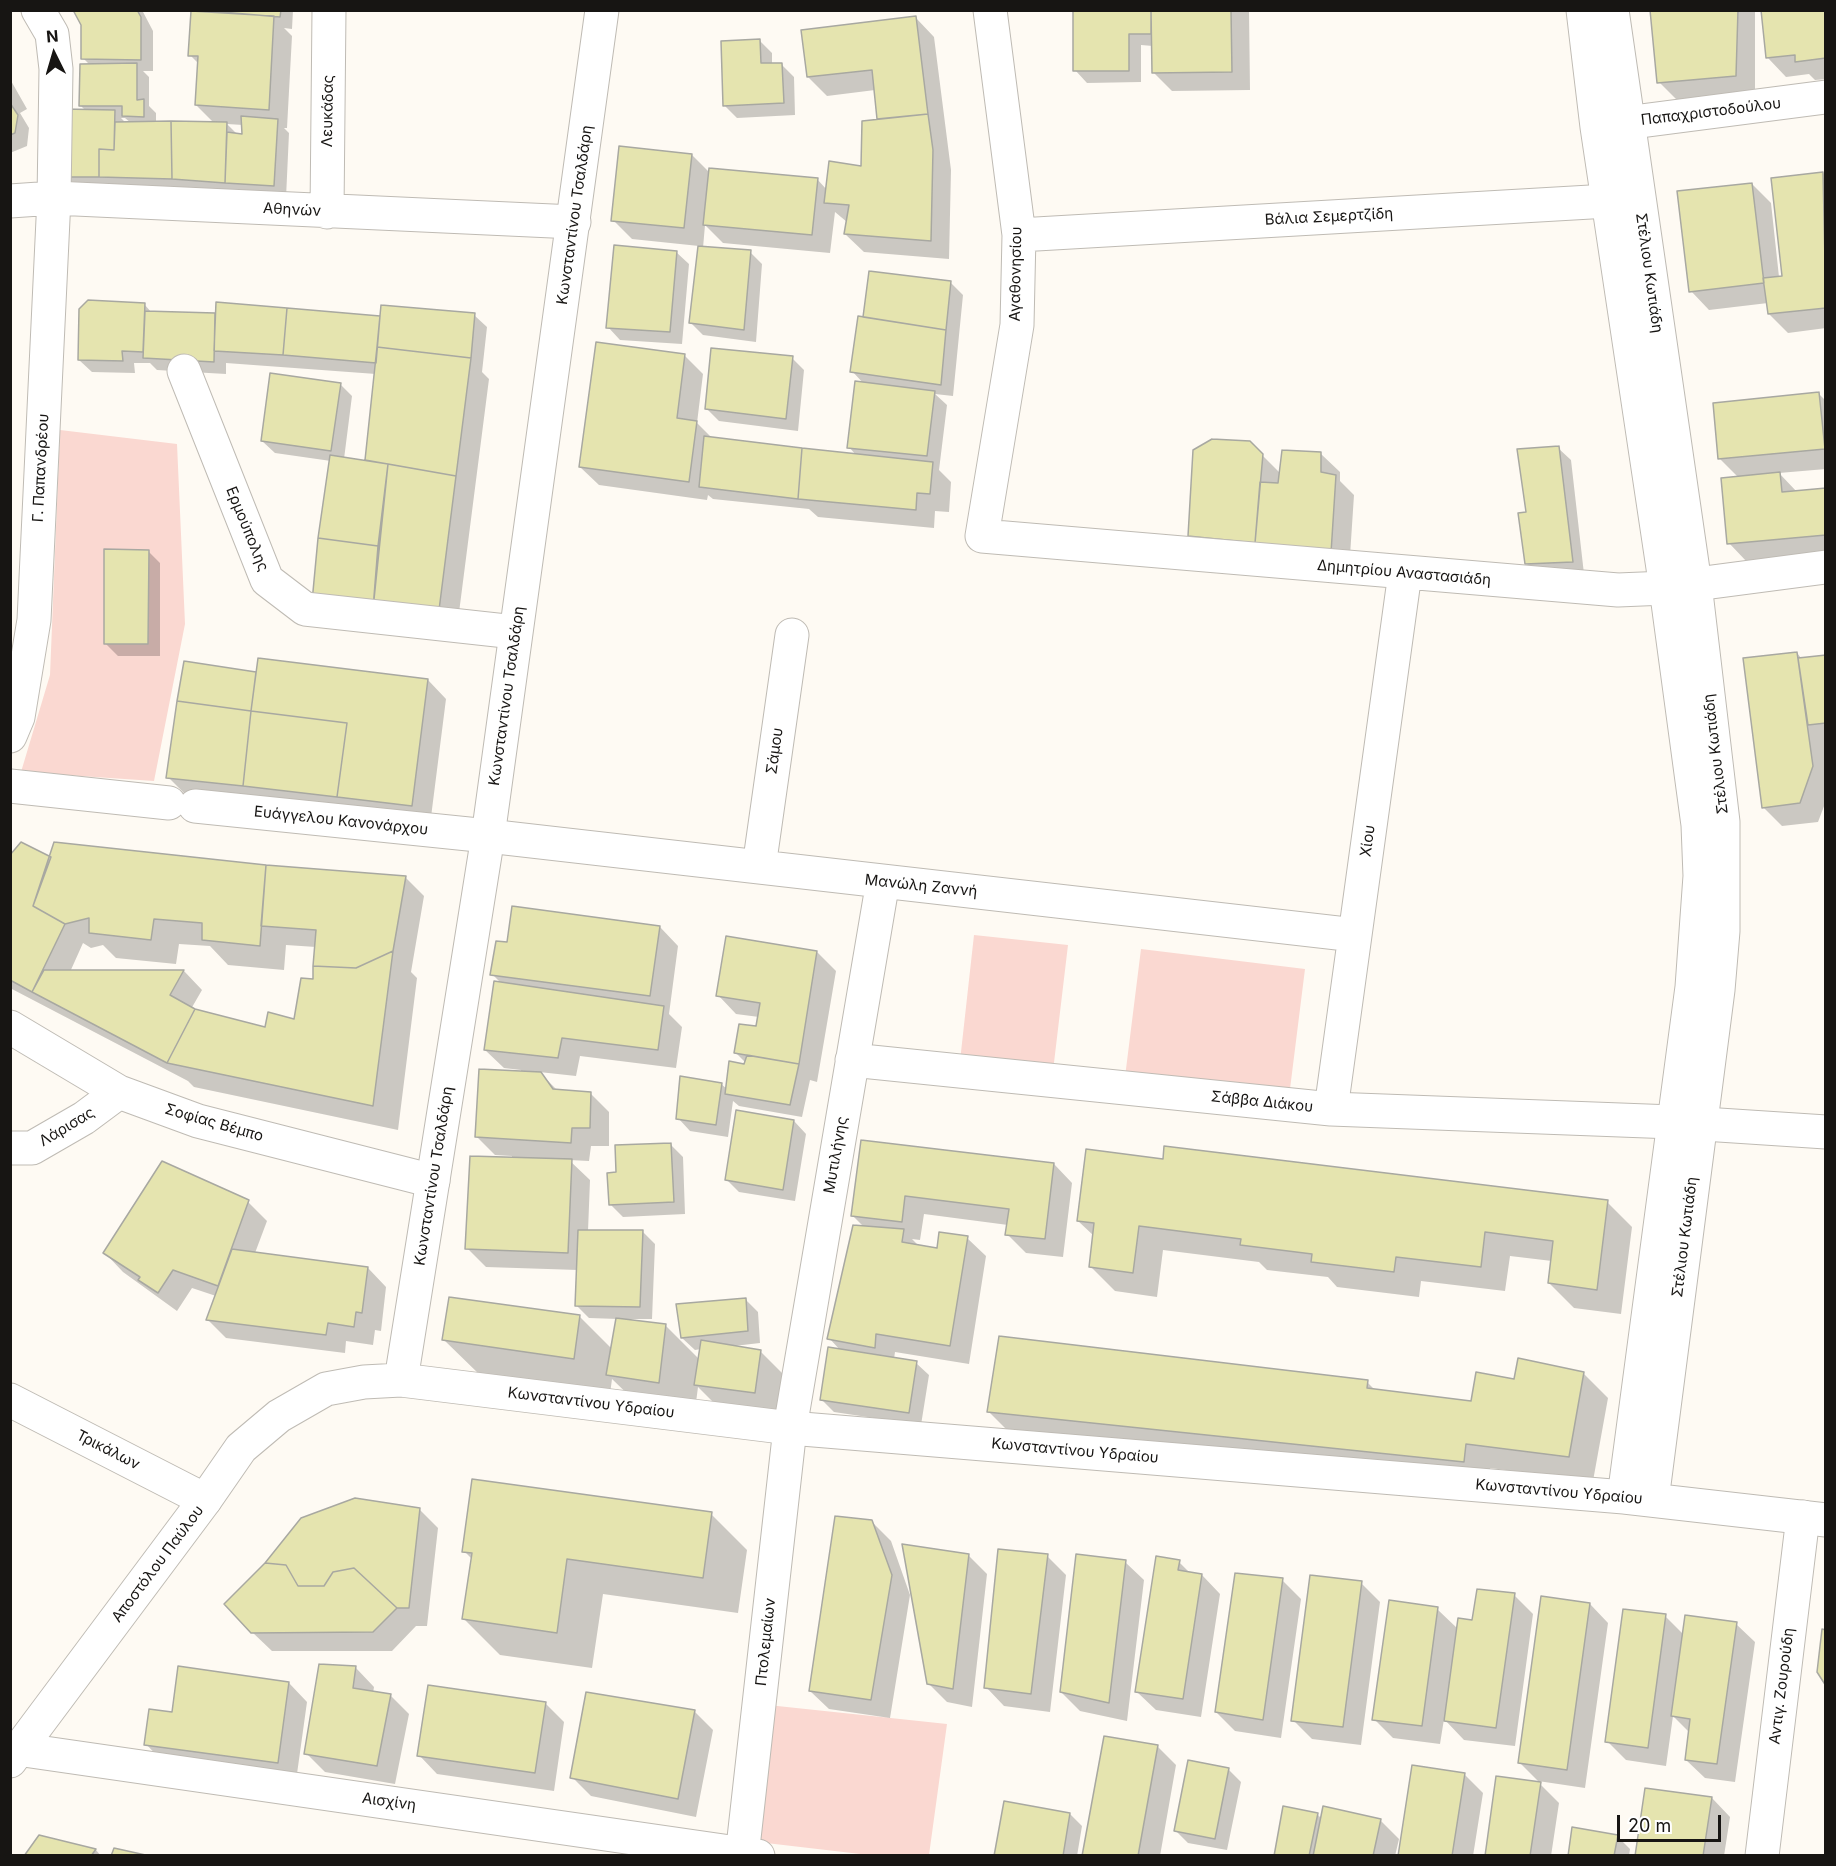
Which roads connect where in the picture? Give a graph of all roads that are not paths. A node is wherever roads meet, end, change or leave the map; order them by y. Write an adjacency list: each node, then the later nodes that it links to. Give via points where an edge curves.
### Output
1 (38, 10): 9 (street, Γ. Παπανδρέου, via 52,34 56,69)
2 (329, 10): 12 (street, Λευκάδας)
3 (602, 10): 13 (street, Κωνσταντίνου Τσαλδάρη)
4 (990, 10): 14 (street, Αγαθονησίου)
5 (1583, 10): 8 (street, Στέλιου Κωτιάδη)
6 (1612, 10): 8 (street, Στέλιου Κωτιάδη)
7 (1826, 97): 8 (street, Παπαχριστοδούλου)
8 (1612, 125): 10 (street, Στέλιου Κωτιάδη)
9 (54, 198): 11 (street, Αθηνών); 12 (street, Αθηνών); 22 (street, Γ. Παπανδρέου, via 34,620 18,717)
10 (1623, 198): 14 (street, Βάλια Σεμερτζίδη); 19 (street, Στέλιου Κωτιάδη)
11 (10, 201)
12 (327, 212): 13 (street, Αθηνών)
13 (574, 222): 20 (street, Κωνσταντίνου Τσαλδάρη)
14 (1019, 234): 16 (street, Αγαθονησίου, via 1017,325)
15 (184, 371): 20 (street, Ερμούπολης, via 267,580 305,609)
16 (982, 536): 18 (street, Δημητρίου Αναστασιάδη)
17 (1826, 567): 19 (street, Δημητρίου Αναστασιάδη)
18 (1405, 573): 19 (street, Δημητρίου Αναστασιάδη, via 1580,588); 27 (street, Χίου)
19 (1681, 586): 32 (street, Στέλιου Κωτιάδη, via 1720,790 1725,877 1718,990)
20 (515, 632): 24 (street, Κωνσταντίνου Τσαλδάρη)
21 (792, 635): 25 (street, Σάμου)
22 (10, 736)
23 (10, 786): 24 (street, Ευάγγελου Κανονάρχου)
24 (488, 836): 25 (street, Μανώλη Ζαννή); 35 (street, Κωνσταντίνου Τσαλδάρη)
25 (759, 867): 26 (street, Μανώλη Ζαννή)
26 (883, 881): 27 (street, Μανώλη Ζαννή); 29 (street, Μυτιλήνης)
27 (1355, 935): 31 (street, Χίου)
28 (10, 1027): 30 (street, Σοφίας Βέμπο)
29 (852, 1060): 31 (street, Σάββα Διάκου); 39 (street, Μυτιλήνης)
30 (119, 1092): 34 (street, Λάρισας, via 32,1148); 35 (street, Σοφίας Βέμπο, via 198,1121)
31 (1331, 1109): 32 (street, Σάββα Διάκου)
32 (1686, 1123): 33 (street, Σάββα Διάκου); 40 (street, Στέλιου Κωτιάδη)
33 (1826, 1132)
34 (10, 1148)
35 (433, 1181): 36 (street, Κωνσταντίνου Τσαλδάρη)
36 (401, 1380): 37 (street, Κωνσταντίνου Υδραίου); 39 (street, Κωνσταντίνου Υδραίου)
37 (326, 1389): 41 (street, Αποστόλου Παύλου, via 279,1416 241,1448)
38 (10, 1400): 41 (street, Τρικάλων)
39 (790, 1428): 40 (street, Κωνσταντίνου Υδραίου); 44 (street, Πτολεμαίων)
40 (1638, 1499): 42 (street, Κωνσταντίνου Υδραίου)
41 (206, 1500): 43 (street, Αποστόλου Παύλου)
42 (1814, 1519): 45 (street, Αντιγ. Ζουρούδη)
43 (13, 1753): 44 (street, Αισχίνη)
44 (748, 1855)
45 (1762, 1856)

